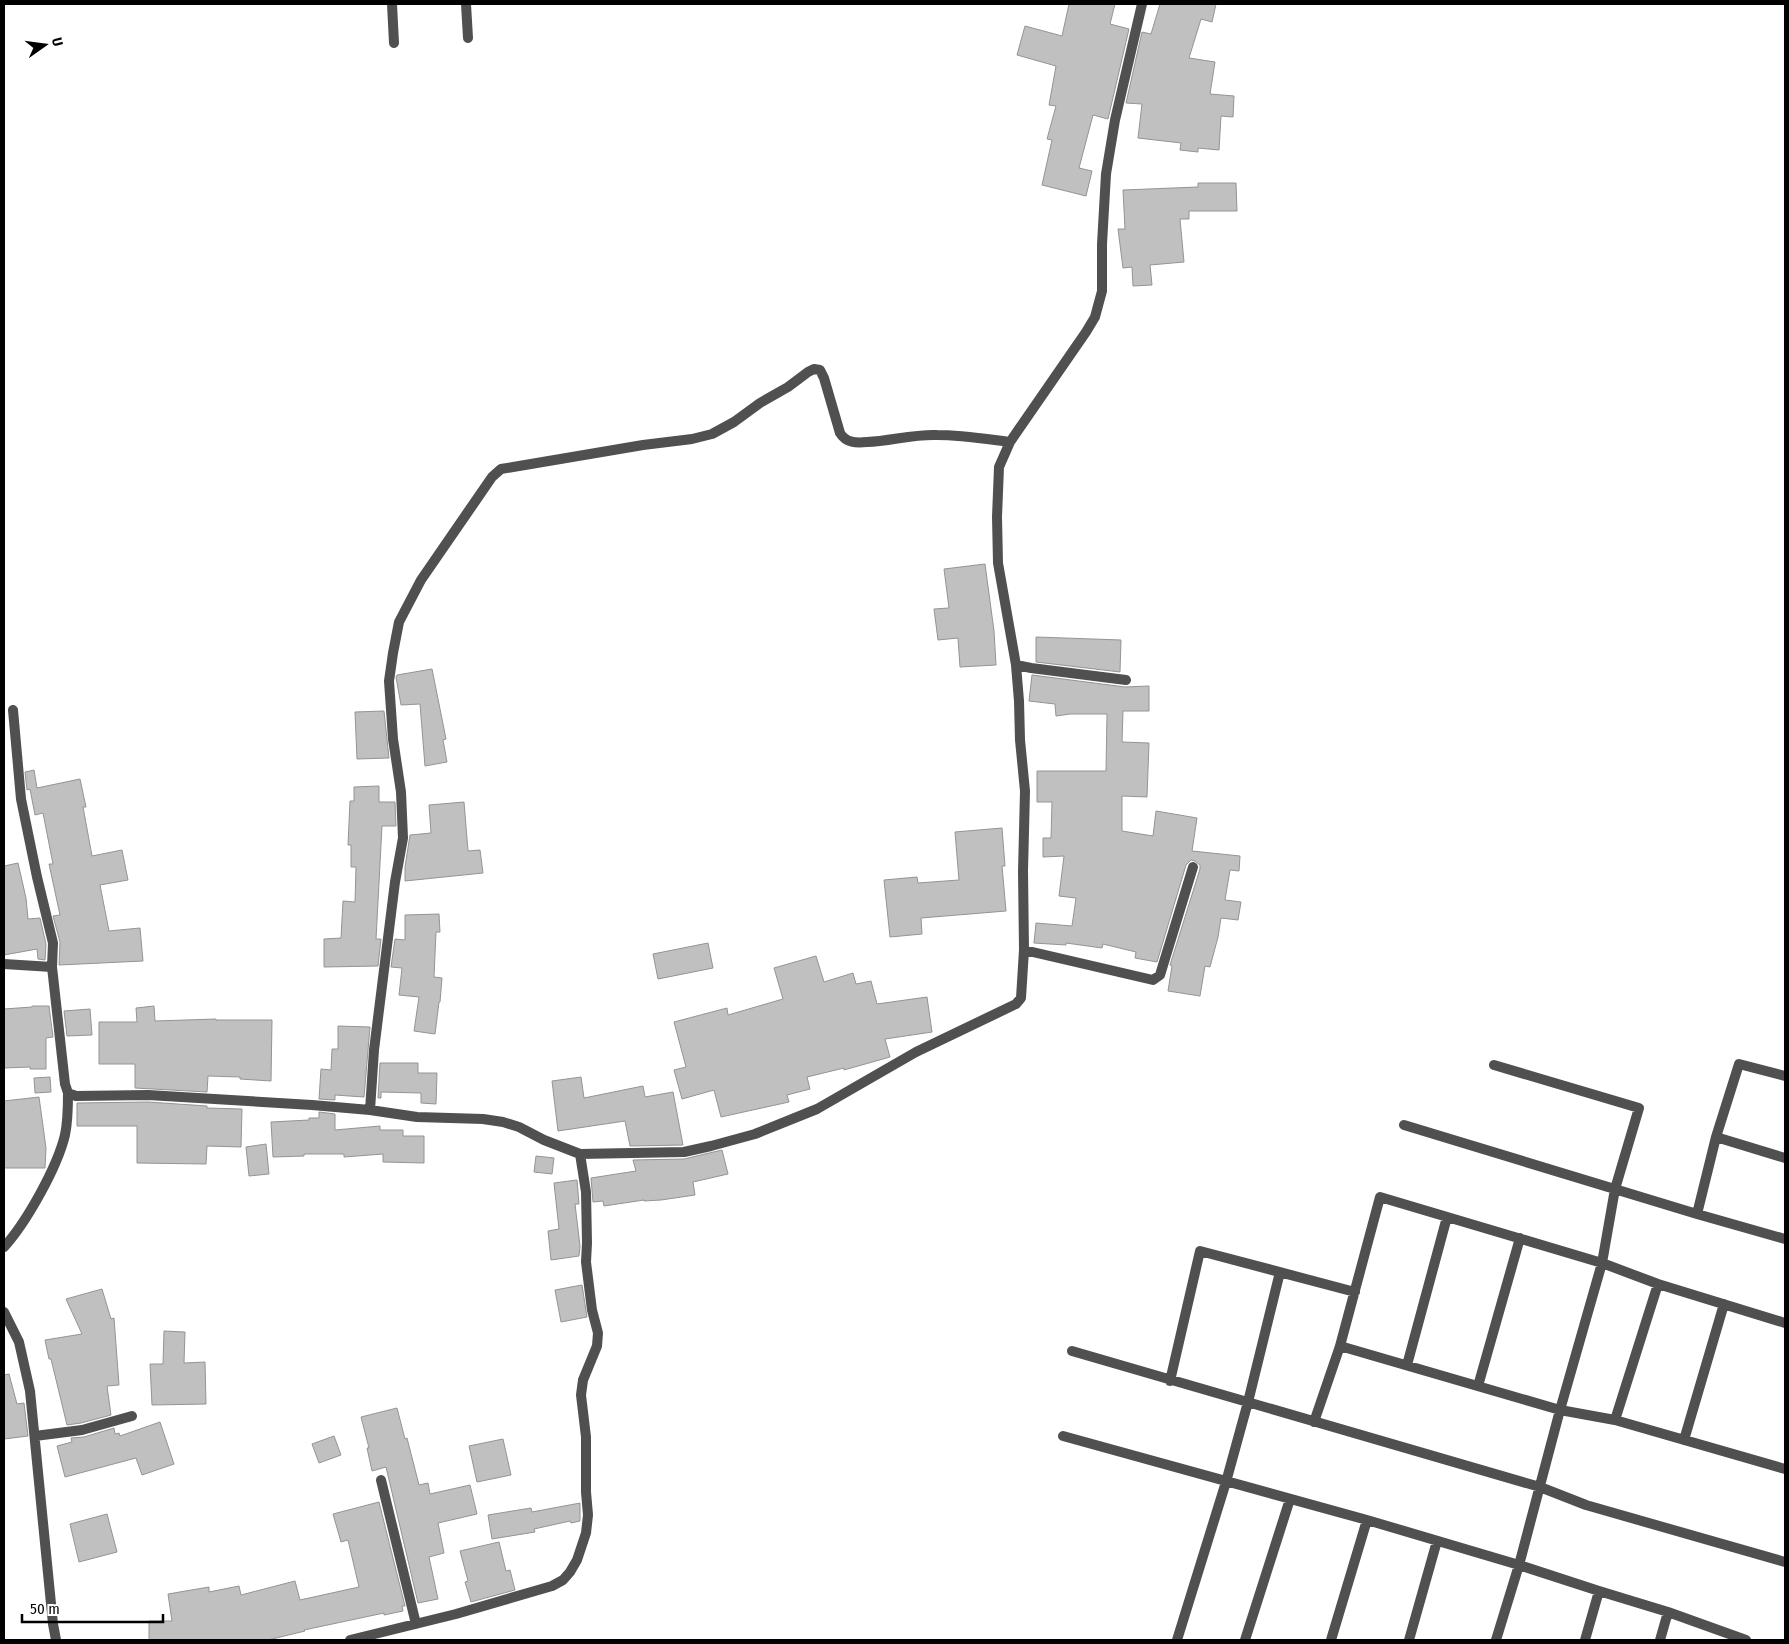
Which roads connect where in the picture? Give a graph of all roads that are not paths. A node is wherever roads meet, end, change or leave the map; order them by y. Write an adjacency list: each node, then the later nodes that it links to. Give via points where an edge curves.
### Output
1 (392, 4): 5 (street)
2 (466, 4): 4 (street)
3 (1142, 4): 6 (street, via 1106,174 1100,303 1086,332)
4 (468, 38)
5 (394, 43)
6 (1010, 442): 7 (street, via 999,467 996,517 998,563); 17 (street, via 936,434 850,442 840,433 824,378 820,370 814,369 712,434 501,469 492,477 421,580 399,622 392,653 393,738 401,792 403,838 374,1050)
7 (1016, 665): 8 (street); 11 (street, via 1025,791)
8 (1126, 680)
9 (13, 710): 13 (street, via 21,799 52,943)
10 (1193, 867): 11 (street, via 1160,976 1153,980)
11 (1024, 950): 20 (street, via 1021,998 1016,1004 916,1052 817,1109 756,1134 693,1150)
12 (4, 964): 13 (street)
13 (52, 967): 16 (street)
14 (1494, 1065): 22 (street, via 1640,1108)
15 (1785, 1076): 19 (street, via 1739,1064)
16 (68, 1093): 17 (street, via 87,1097 148,1095); 27 (street, via 62,1147 27,1216)
17 (370, 1110): 20 (street, via 417,1117 503,1122)
18 (1404, 1125): 22 (street)
19 (1716, 1137): 21 (street); 23 (street)
20 (580, 1154): 59 (street, via 586,1192 586,1262 598,1333 581,1395 588,1461 588,1515 583,1547 570,1572 552,1586)
21 (1785, 1158)
22 (1615, 1189): 23 (street); 28 (street)
23 (1697, 1214): 26 (street)
24 (1447, 1217): 25 (street); 31 (street, via 1380,1197); 37 (street)
25 (1520, 1238): 28 (street); 39 (street)
26 (1785, 1239)
27 (4, 1248)
28 (1602, 1263): 30 (street); 41 (street)
29 (1280, 1272): 31 (street); 38 (street, via 1200,1251); 40 (street)
30 (1658, 1284): 32 (street); 43 (street)
31 (1355, 1292): 35 (street)
32 (1724, 1304): 34 (street); 47 (street)
33 (4, 1312): 45 (street, via 23,1358)
34 (1785, 1323)
35 (1340, 1346): 37 (street); 44 (street)
36 (1072, 1351): 38 (street)
37 (1407, 1365): 39 (street)
38 (1170, 1381): 40 (street)
39 (1478, 1386): 41 (street)
40 (1248, 1402): 44 (street); 50 (street)
41 (1560, 1410): 43 (street); 51 (street)
42 (132, 1416): 45 (street, via 82,1430)
43 (1615, 1420): 47 (street)
44 (1314, 1422): 51 (street)
45 (35, 1436): 61 (street)
46 (1063, 1436): 50 (street)
47 (1684, 1440): 48 (street)
48 (1785, 1469)
49 (381, 1480): 59 (street)
50 (1226, 1482): 52 (street); 63 (street)
51 (1540, 1487): 55 (street, via 1586,1505); 56 (street)
52 (1290, 1499): 53 (street); 64 (street)
53 (1367, 1520): 54 (street); 65 (street)
54 (1437, 1541): 56 (street); 66 (street)
55 (1785, 1562)
56 (1519, 1565): 57 (street); 67 (street)
57 (1599, 1591): 58 (street); 68 (street)
58 (1668, 1612): 60 (street); 69 (street)
59 (416, 1624): 62 (street)
60 (1732, 1639): 70 (street)
61 (56, 1640)
62 (350, 1640)
63 (1177, 1640)
64 (1245, 1640)
65 (1331, 1640)
66 (1408, 1640)
67 (1496, 1640)
68 (1585, 1640)
69 (1660, 1640)
70 (1746, 1640)

